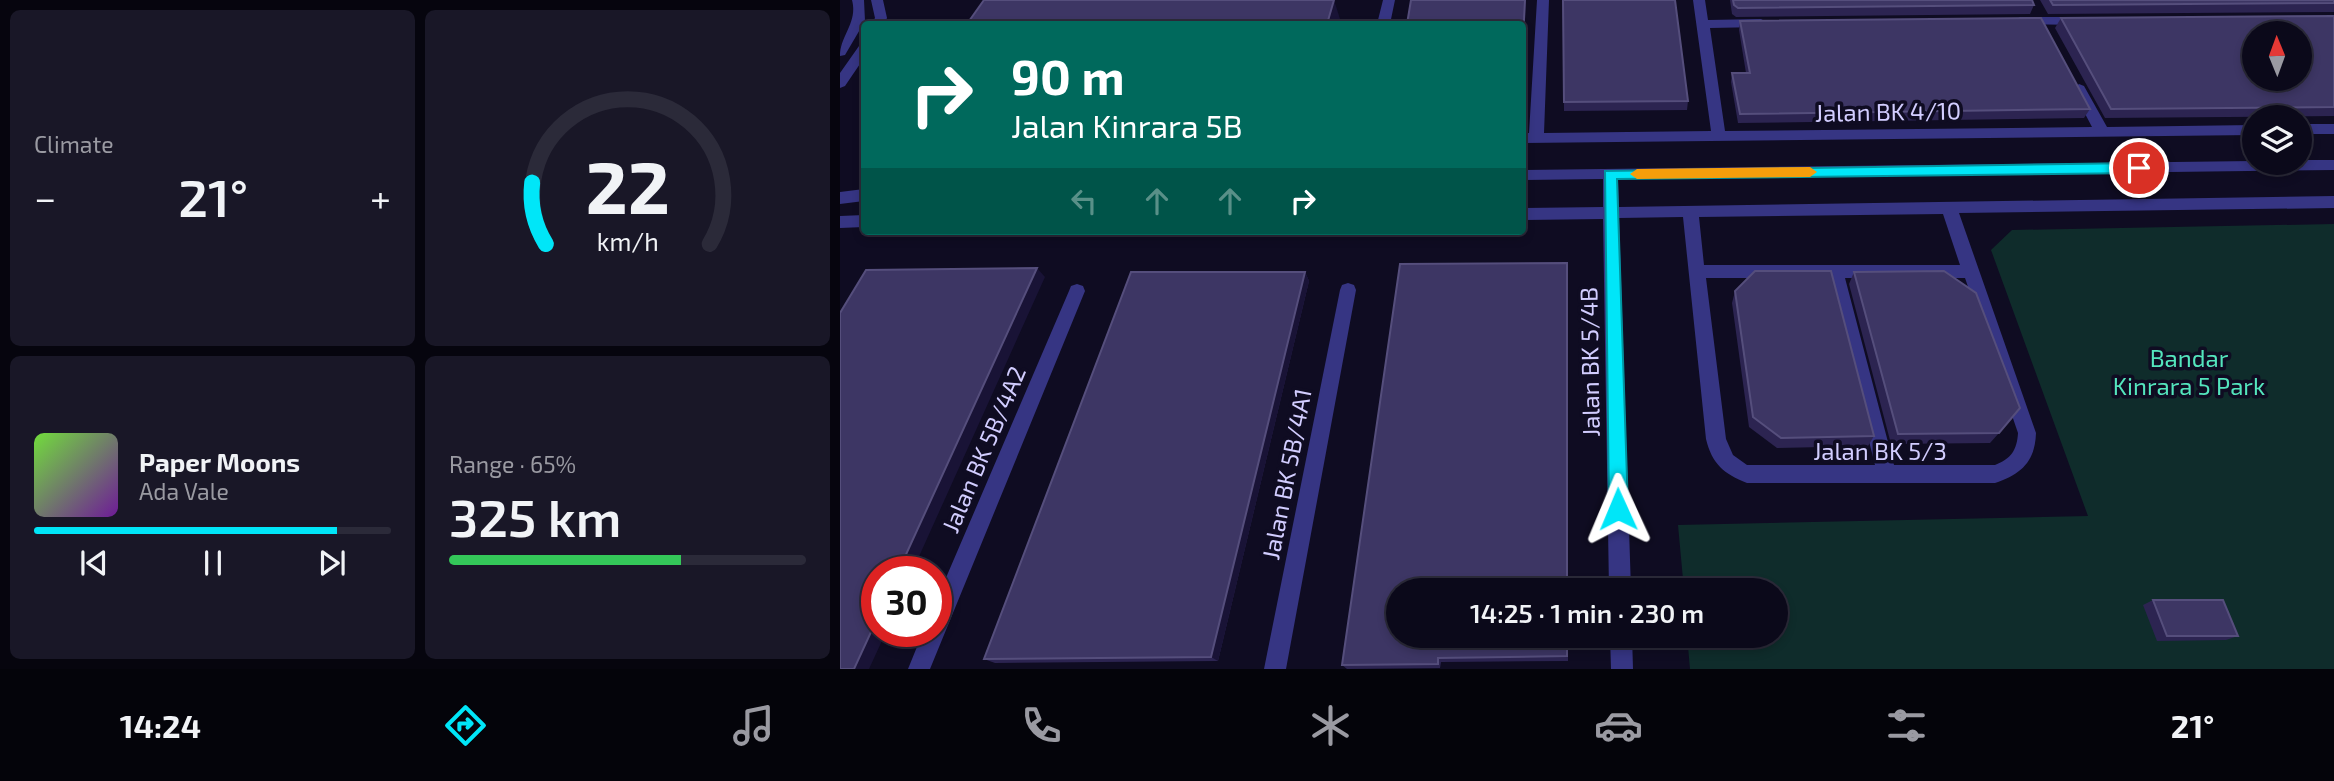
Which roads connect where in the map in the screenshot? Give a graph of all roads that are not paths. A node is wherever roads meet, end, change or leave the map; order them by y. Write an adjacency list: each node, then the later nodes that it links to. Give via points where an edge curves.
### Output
1 (858, 0): 12 (street, via 859,23)
2 (877, 0): 6 (street)
3 (1389, 0): 7 (street)
4 (1544, 0): 21 (street)
5 (1699, 0): 11 (street)
6 (880, 21)
7 (1385, 21)
8 (2095, 21): 9 (street)
9 (2002, 22)
10 (1770, 23): 11 (street)
11 (1702, 24): 20 (street)
12 (840, 52)
13 (861, 53): 15 (street)
14 (2069, 70): 19 (street)
15 (840, 83)
16 (2334, 128): 17 (street)
17 (2312, 129)
18 (2242, 130): 19 (street, Jalan BK 4/10)
19 (2102, 131): 20 (street, Jalan BK 4/10)
20 (1719, 136): 21 (street, Jalan BK 4/10)
21 (1529, 137)
22 (2334, 165): 23 (street)
23 (1610, 174): 24 (street); 30 (street, Jalan BK 5/4B)
24 (1526, 175)
25 (852, 197): 31 (street)
26 (2334, 202): 27 (street)
27 (1949, 208): 28 (street); 35 (street, Jalan BK 5/3)
28 (1690, 212): 30 (street); 36 (street, Jalan BK 5/3)
29 (1526, 214): 30 (street)
30 (1612, 214): 40 (street, Jalan BK 5/4B)
31 (840, 215)
32 (840, 222): 33 (street)
33 (861, 222)
34 (1835, 271): 35 (street); 36 (street); 39 (street)
35 (1970, 271): 39 (street, Jalan BK 5/3, via 2027,433 2023,459 2011,470 1995,474)
36 (1696, 272): 39 (street, Jalan BK 5/3, via 1716,439 1724,461 1747,474)
37 (1077, 290): 41 (street, Jalan BK 5B/4A2)
38 (1348, 290): 45 (street, Jalan BK 5B/4A1)
39 (1887, 475)
40 (1620, 578)
41 (952, 589)
42 (928, 647): 44 (street, Jalan BK 5B/4A2)
43 (1621, 648): 46 (street)
44 (919, 669)
45 (1275, 669)
46 (1622, 669)

